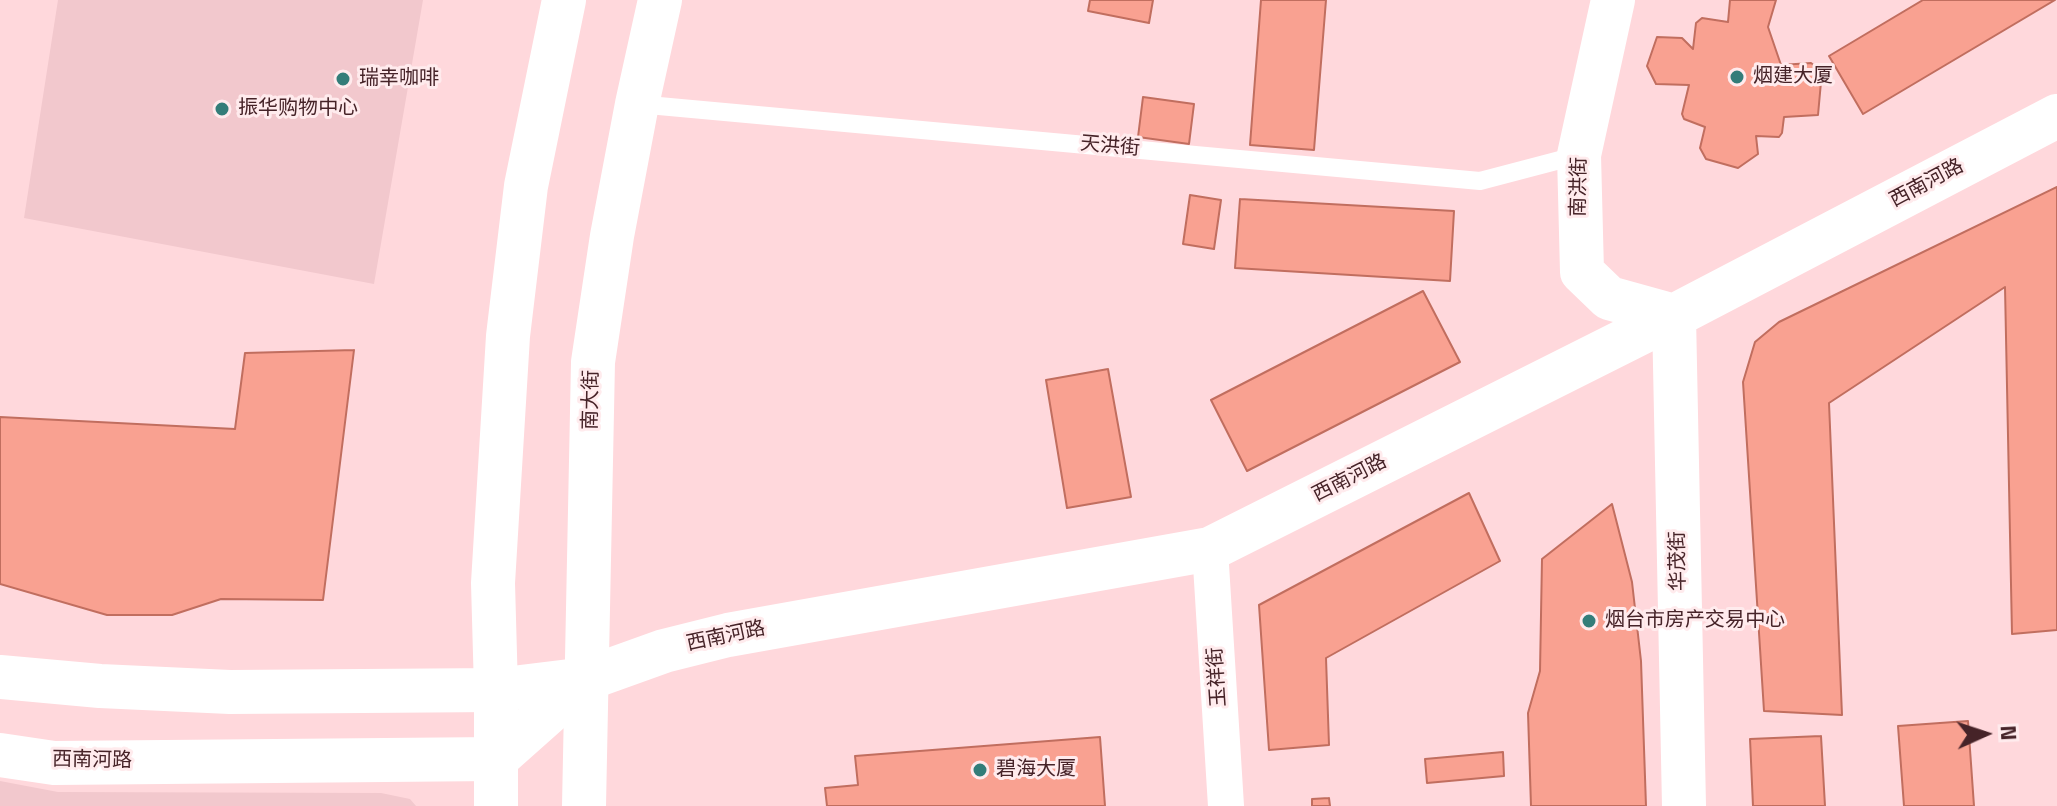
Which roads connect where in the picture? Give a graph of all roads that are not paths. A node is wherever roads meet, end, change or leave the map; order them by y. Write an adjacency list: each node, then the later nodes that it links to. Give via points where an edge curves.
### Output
1 (564, 0): 11 (main road, via 526,186 508,336 493,583)
2 (660, 0): 4 (main road, 南大街)
3 (1613, 0): 6 (main road, 南洪街)
4 (637, 104): 6 (lane, 天洪街, via 1480,181); 10 (main road, 南大街, via 593,362)
5 (2057, 116): 7 (main road, 西南河路)
6 (1579, 155): 7 (main road, 南洪街, via 1582,272 1609,298)
7 (1674, 316): 8 (main road, 西南河路); 17 (main road, 华茂街)
8 (1210, 549): 10 (main road, 西南河路, via 728,635); 16 (street, 玉祥街)
9 (0, 677): 11 (main road, 西南河路, via 230,692)
10 (586, 679): 11 (main road, 西南河路); 13 (main road, 西南河路); 15 (main road, 南大街)
11 (496, 690): 13 (main road)
12 (0, 755): 13 (main road, 西南河路, via 54,763)
13 (496, 759): 14 (main road)
14 (496, 806)
15 (584, 806)
16 (1226, 806)
17 (1684, 806)

